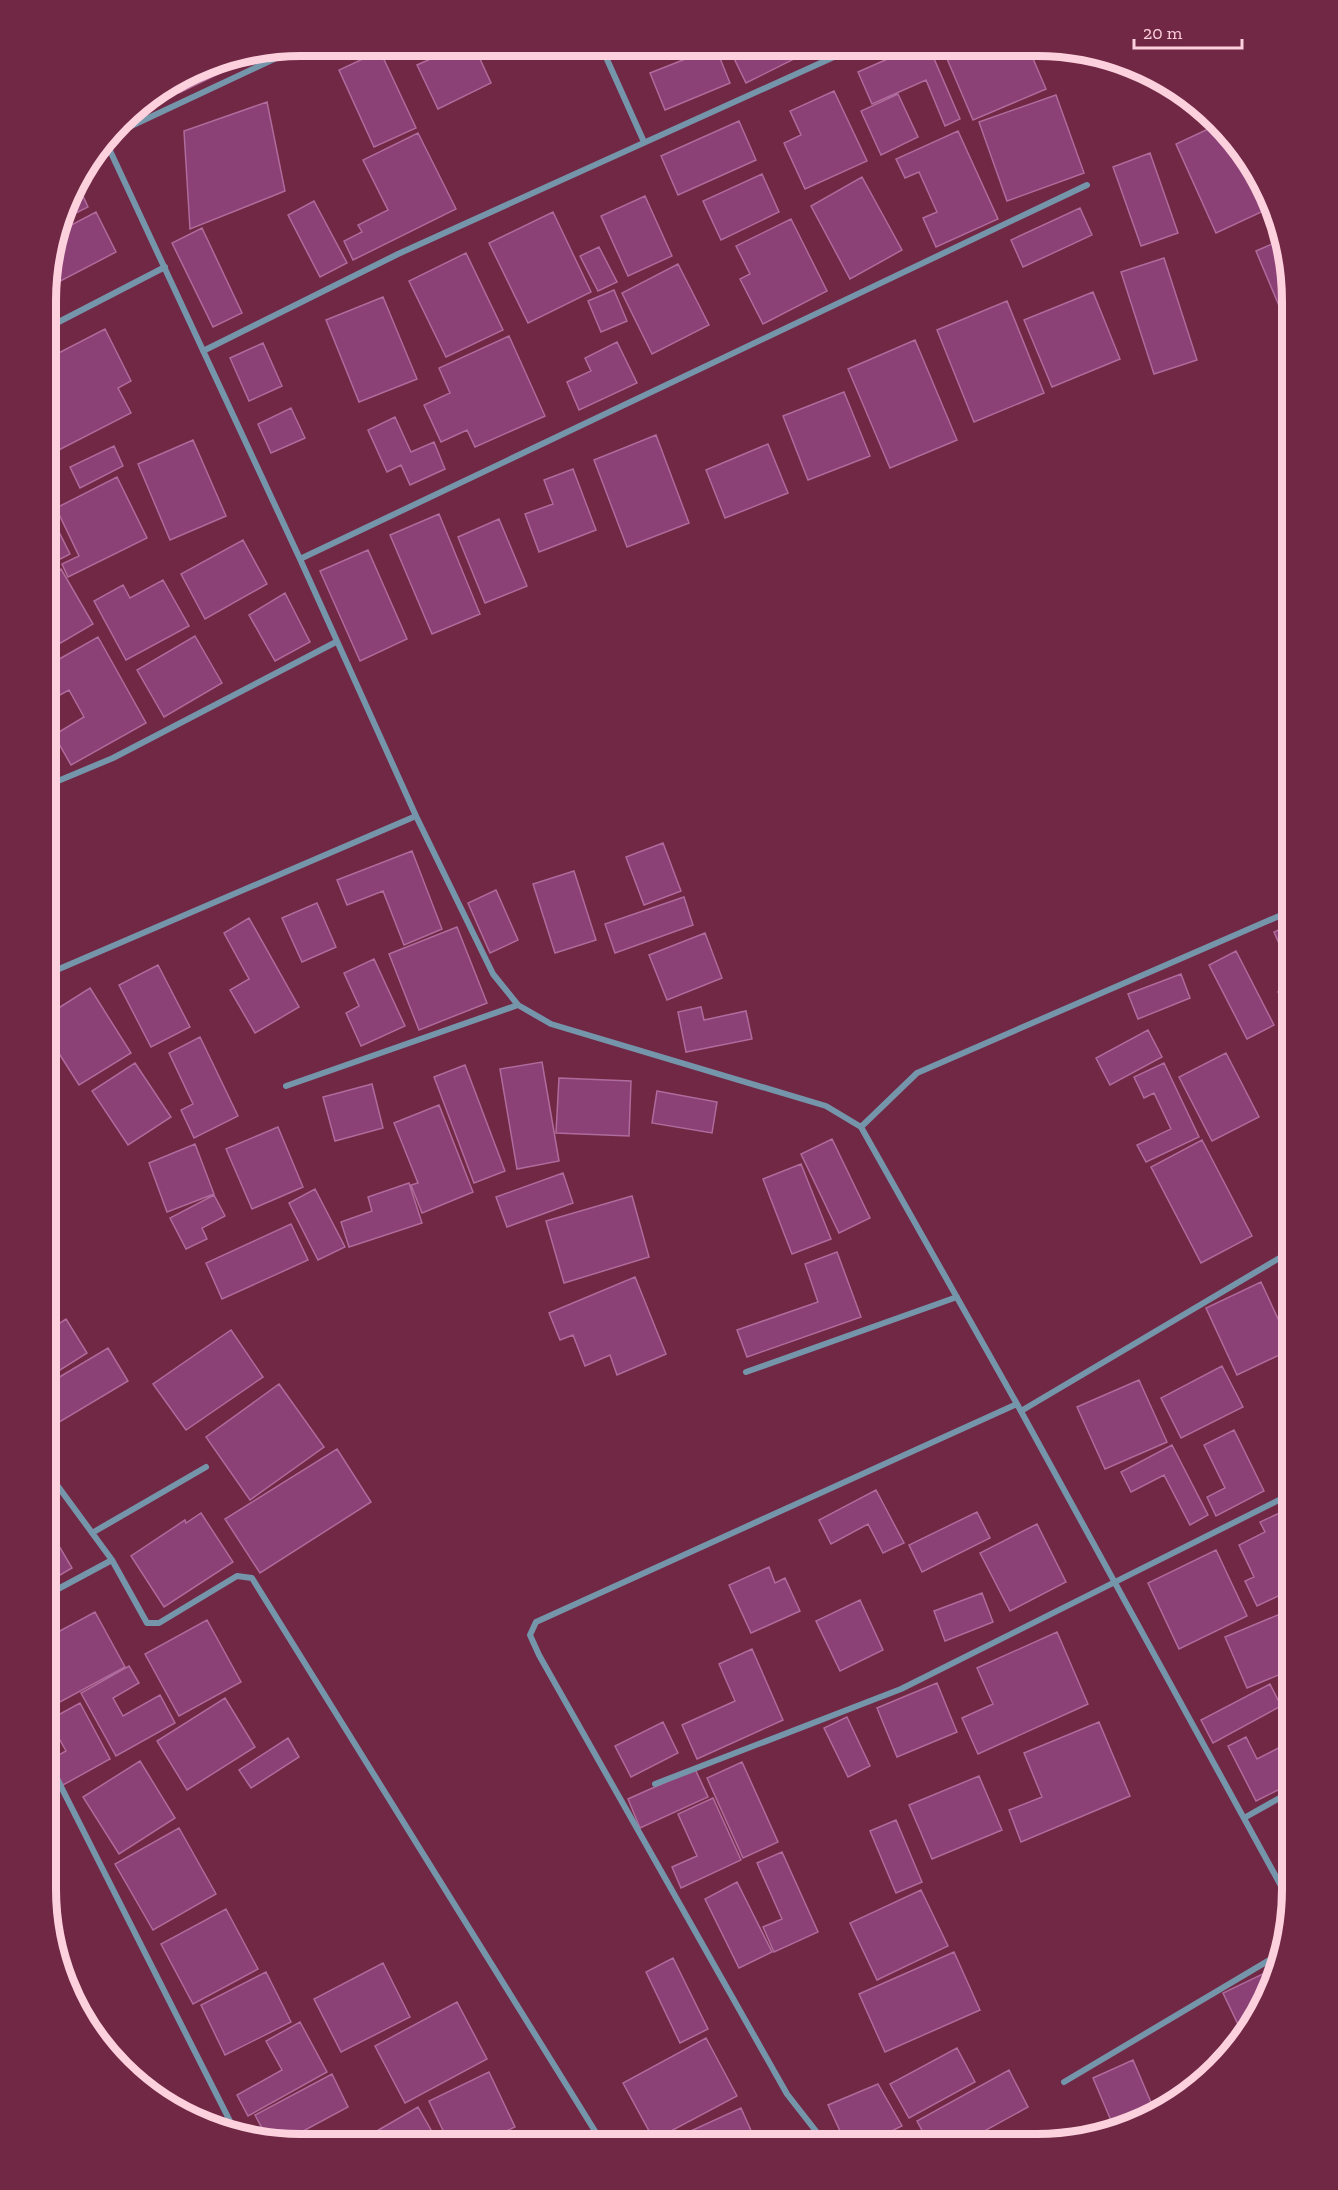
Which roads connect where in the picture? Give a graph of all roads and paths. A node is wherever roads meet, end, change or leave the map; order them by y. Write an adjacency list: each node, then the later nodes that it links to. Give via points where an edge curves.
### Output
1 (605, 56): 5 (street)
2 (836, 56): 5 (street)
3 (279, 57): 4 (street)
4 (125, 129)
5 (644, 142): 10 (street, via 398,254)
6 (109, 148): 8 (street)
7 (1087, 185): 11 (street)
8 (165, 267): 9 (street); 10 (street)
9 (56, 323)
10 (203, 351): 11 (street)
11 (300, 559): 12 (street)
12 (336, 642): 13 (street, via 113,758); 14 (street)
13 (56, 782)
14 (416, 816): 16 (street); 17 (street, via 493,974)
15 (1282, 915): 19 (street, via 917,1073)
16 (59, 969)
17 (518, 1005): 18 (street); 19 (street, via 550,1024 826,1106)
18 (286, 1086)
19 (861, 1127): 21 (street)
20 (1282, 1256): 23 (street)
21 (957, 1297): 22 (street); 23 (street)
22 (746, 1372)
23 (1019, 1408): 29 (street); 40 (street, via 536,1622 530,1635 787,2094)
24 (206, 1467): 27 (street)
25 (56, 1484): 27 (street)
26 (1282, 1498): 29 (street)
27 (92, 1533): 28 (street)
28 (112, 1560): 30 (street); 39 (street, via 147,1623 153,1624 237,1576 252,1578)
29 (1114, 1582): 32 (street, via 901,1689); 34 (street)
30 (56, 1590)
31 (56, 1777): 38 (street)
32 (655, 1785)
33 (1282, 1797): 34 (street)
34 (1244, 1818): 35 (street)
35 (1282, 1888)
36 (1272, 1958): 37 (street)
37 (1064, 2082)
38 (232, 2124)
39 (597, 2134)
40 (815, 2134)

